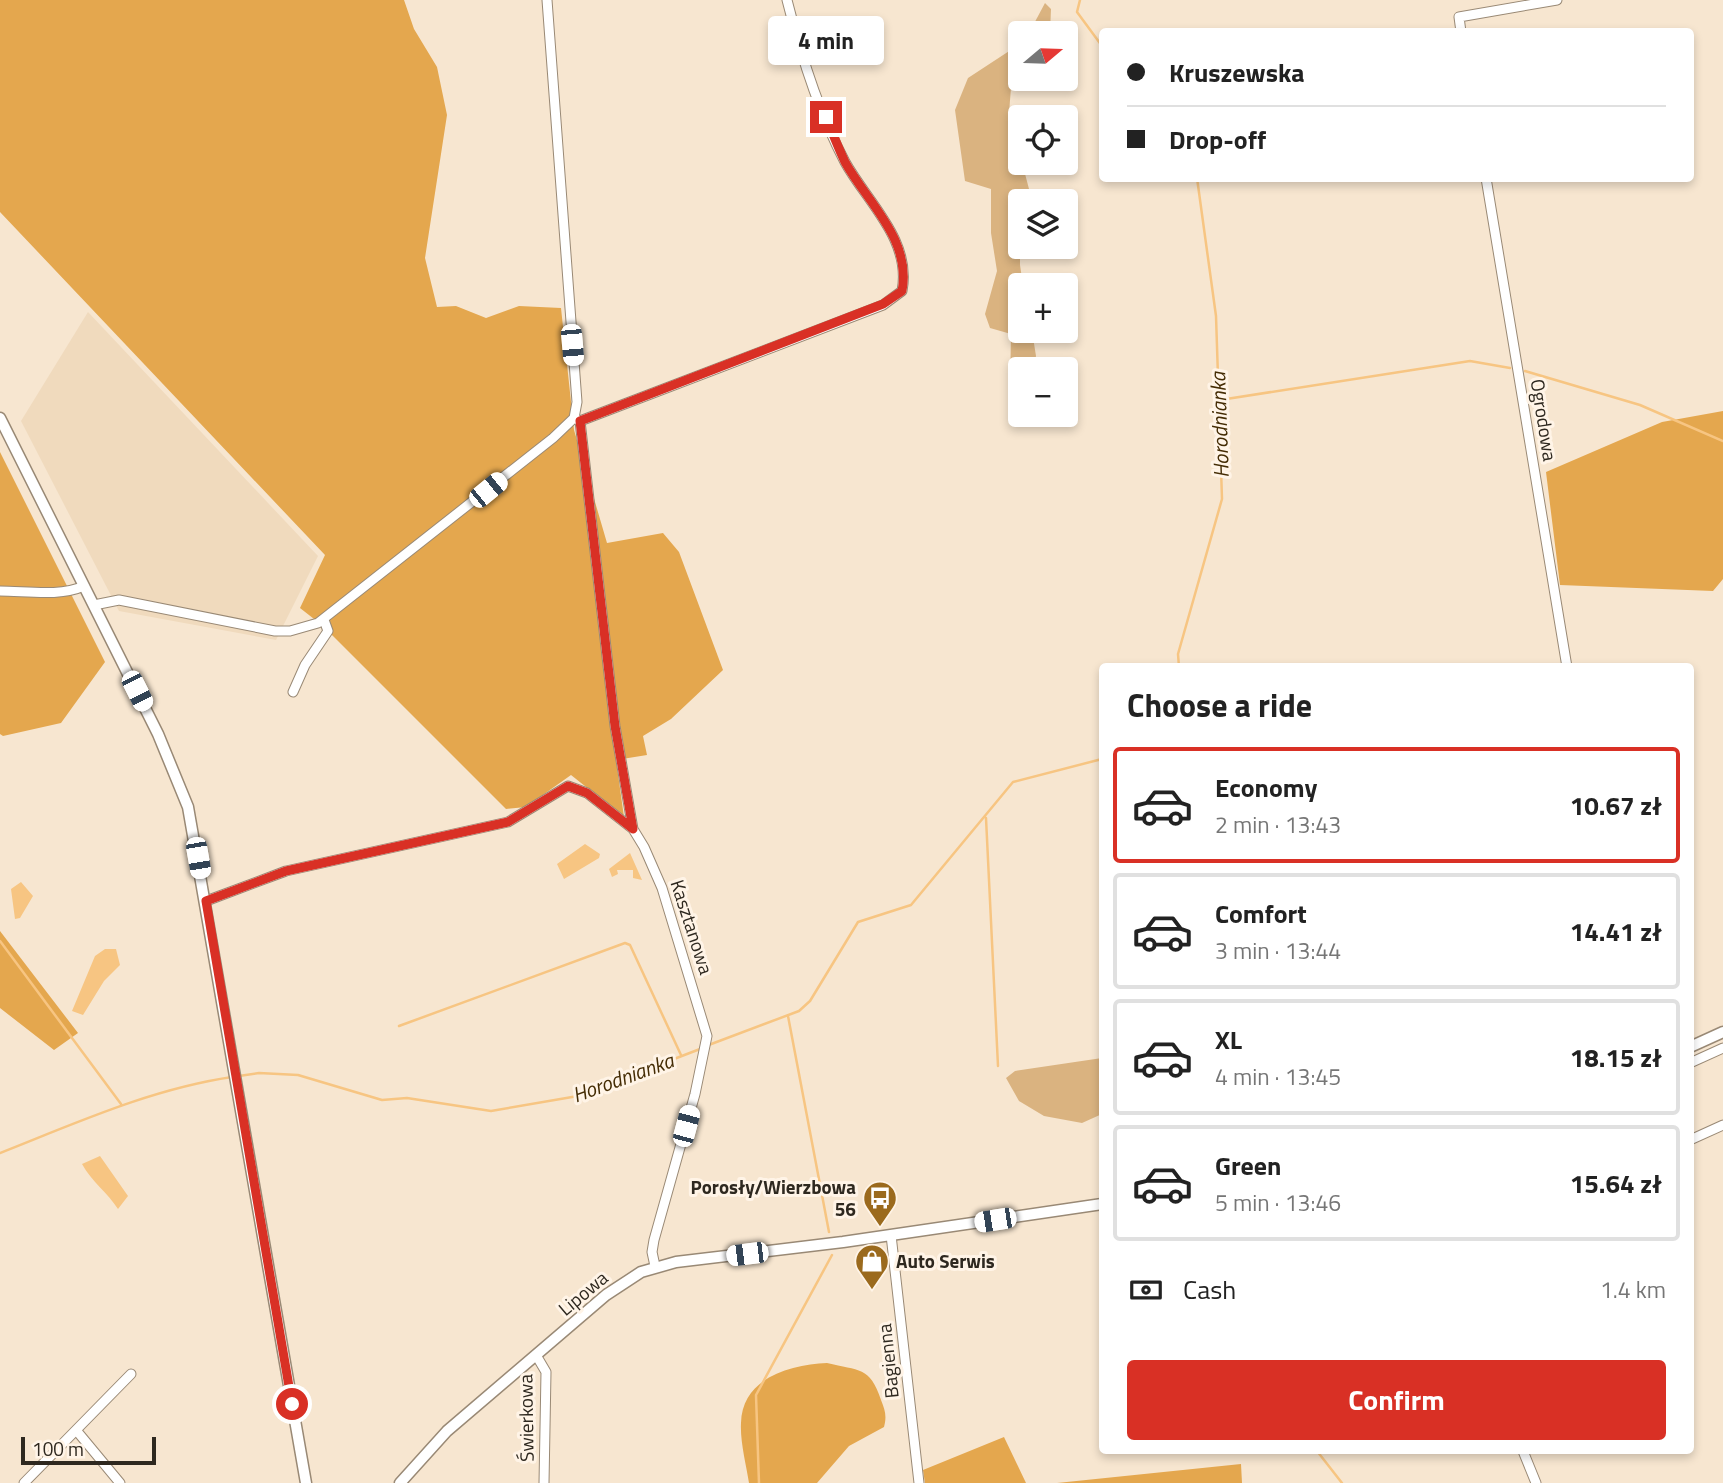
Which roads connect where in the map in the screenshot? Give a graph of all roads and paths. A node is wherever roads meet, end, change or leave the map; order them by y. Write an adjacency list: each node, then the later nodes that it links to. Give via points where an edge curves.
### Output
1 (547, 0): 7 (street)
2 (787, 0): 7 (street, via 807,76 845,161 881,211 896,246 905,276 902,291 883,304)
3 (1557, 0): 4 (street, via 1459,17)
4 (1460, 28)
5 (1487, 182): 12 (street, Ogrodowa)
6 (0, 418): 8 (street)
7 (577, 420): 11 (street); 14 (street, via 615,726)
8 (84, 586): 9 (street, via 74,591); 10 (street)
9 (0, 591)
10 (94, 606): 11 (street, via 119,600 275,631); 15 (street, via 172,761 188,807)
11 (324, 620): 13 (street, via 328,631)
12 (1566, 663)
13 (293, 692)
14 (633, 829): 15 (street, via 587,793 568,786 508,822 286,871); 24 (street, Kasztanowa, via 662,888 707,1041 654,1240)
15 (206, 901): 31 (street)
16 (1723, 1032): 17 (street)
17 (1694, 1045)
18 (1723, 1048): 19 (street)
19 (1694, 1061)
20 (1723, 1125): 21 (street)
21 (1694, 1138)
22 (1099, 1204): 23 (street, Lipowa)
23 (891, 1235): 24 (street, Lipowa); 34 (street, Bagienna)
24 (655, 1266): 25 (street, Lipowa, via 607,1295)
25 (536, 1355): 32 (street, Lipowa, via 439,1438); 33 (street, Świerkowa, via 546,1372)
26 (131, 1374): 27 (street)
27 (76, 1430): 29 (street); 30 (street)
28 (1523, 1454): 35 (street)
29 (24, 1483)
30 (120, 1483)
31 (306, 1483)
32 (400, 1483)
33 (544, 1483)
34 (919, 1483)
35 (1536, 1483)

